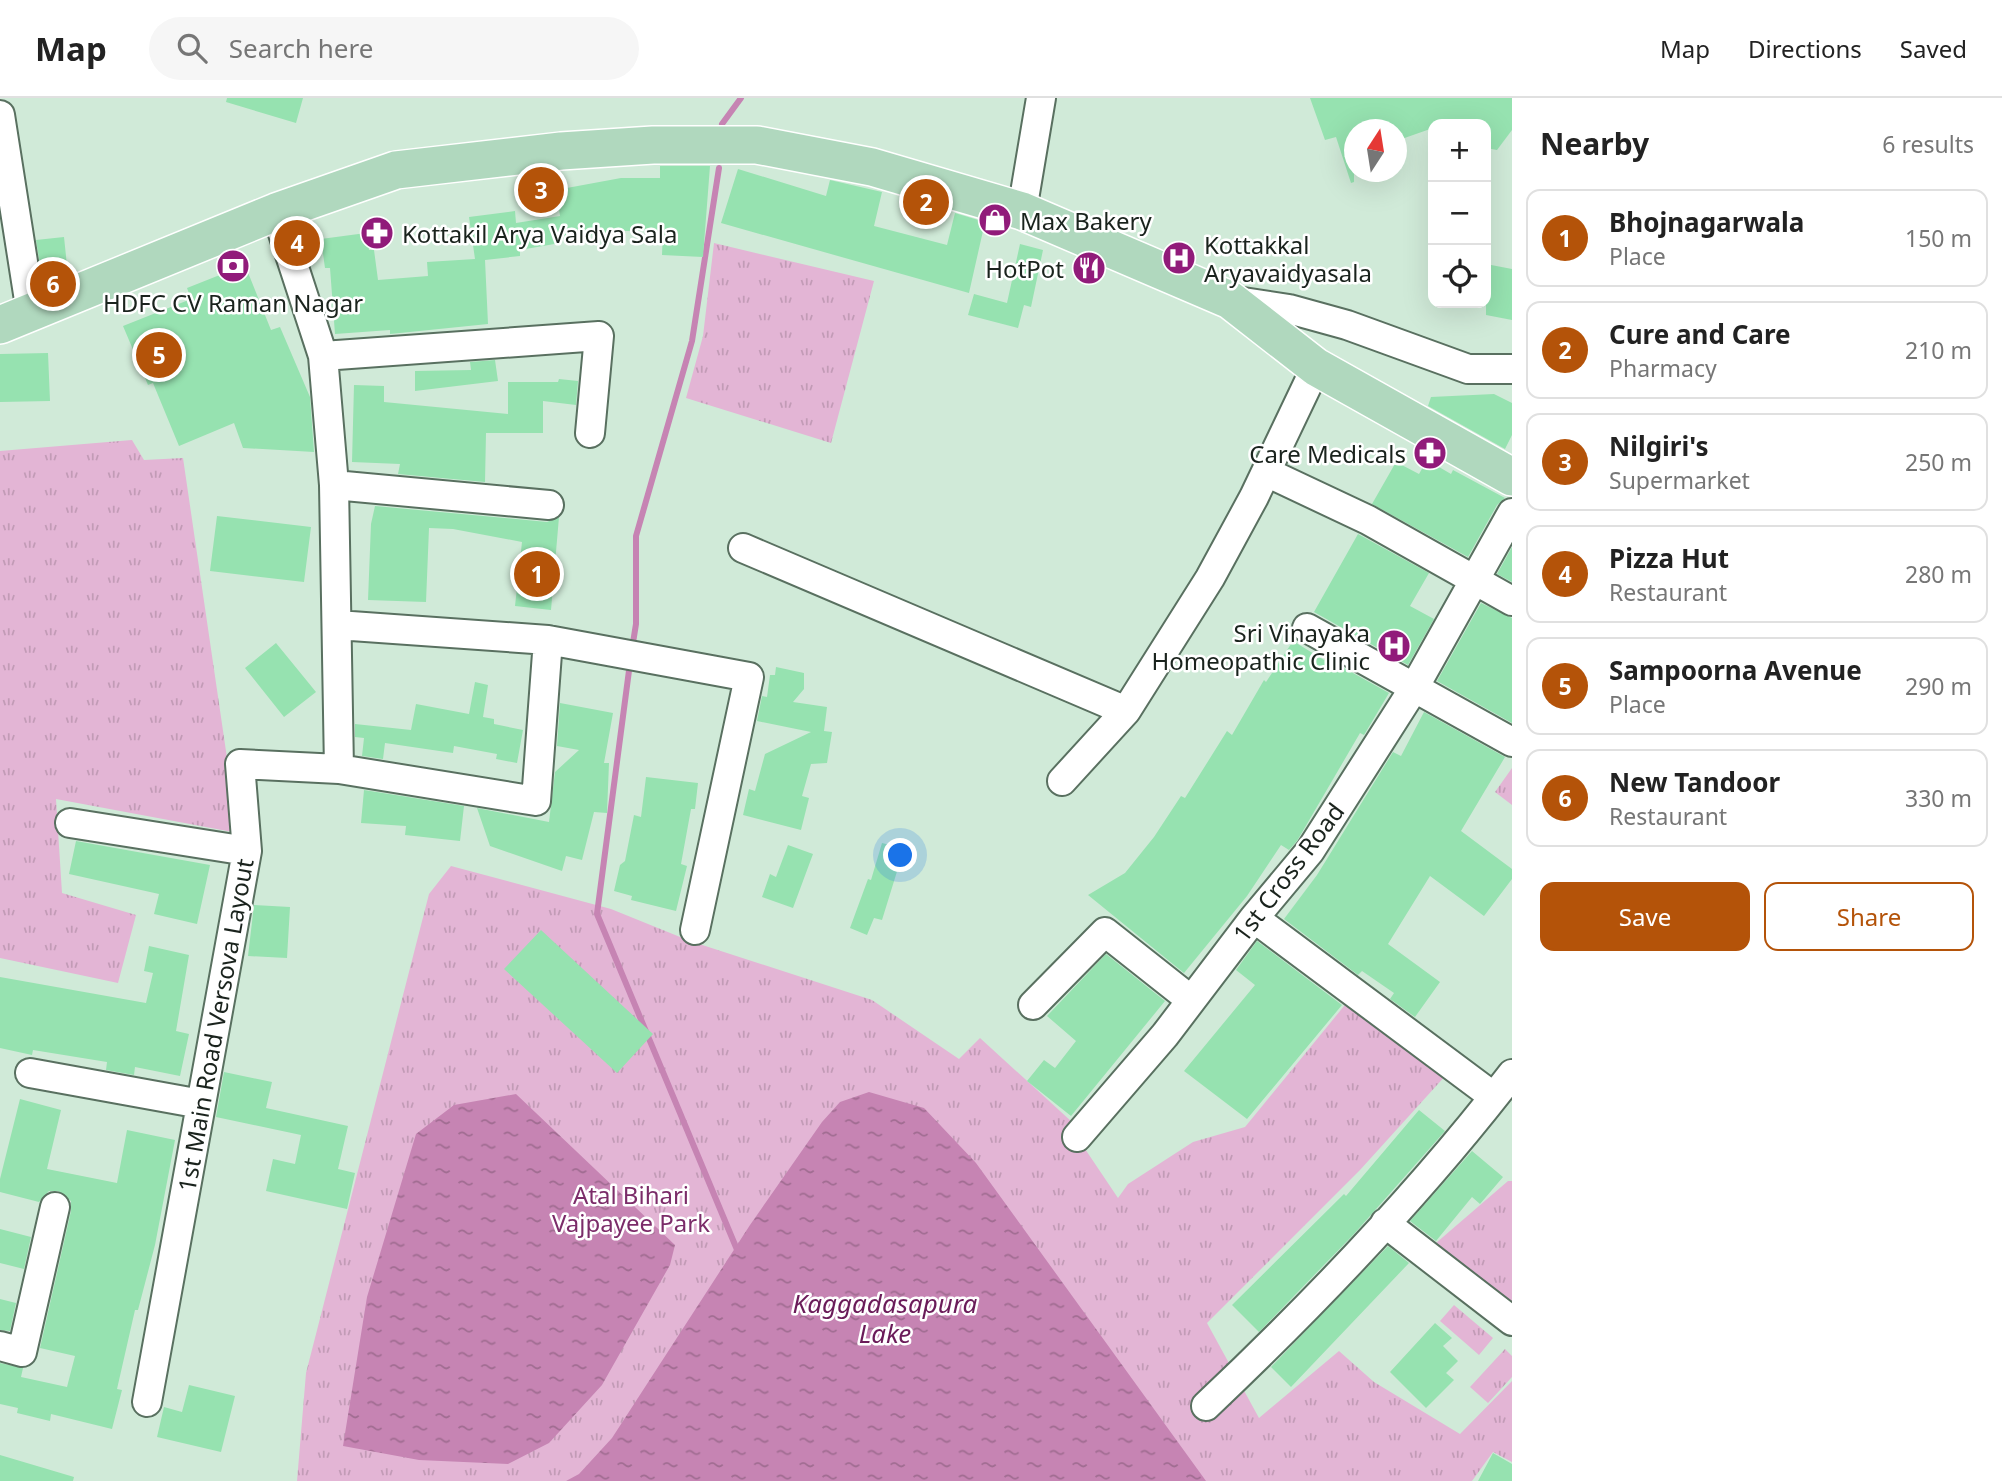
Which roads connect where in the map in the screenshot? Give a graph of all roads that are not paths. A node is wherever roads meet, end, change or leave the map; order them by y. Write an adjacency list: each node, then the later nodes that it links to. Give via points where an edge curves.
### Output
1 (1041, 98): 3 (street)
2 (0, 115): 6 (street)
3 (1022, 211): 4 (main road, via 872,167 757,145 653,145 396,170); 5 (main road)
4 (276, 212): 6 (main road); 7 (street)
5 (1230, 300): 8 (main road); 9 (street, via 1312,316 1468,369)
6 (16, 319)
7 (323, 356): 10 (street, via 599,337); 13 (street)
8 (1316, 367): 11 (street); 12 (main road)
9 (1512, 369)
10 (590, 433)
11 (1266, 472): 17 (street, via 1368,520); 23 (street, via 1210,578)
12 (1512, 477)
13 (334, 485): 14 (street); 19 (street)
14 (549, 505)
15 (1512, 513): 17 (street, 1st Cross Road)
16 (744, 548): 23 (street)
17 (1475, 580): 18 (street); 22 (street, 1st Cross Road)
18 (1512, 601)
19 (337, 625): 21 (street); 25 (street)
20 (1307, 628): 22 (street)
21 (548, 640): 25 (street, via 536,801); 30 (street, via 749,677)
22 (1414, 688): 24 (street); 29 (street, 1st Cross Road, via 1310,851)
23 (1126, 711): 26 (street)
24 (1512, 742)
25 (338, 769): 28 (street, 1st Main Road Versova Layout, via 240,764)
26 (1062, 781)
27 (70, 823): 28 (street)
28 (247, 851): 36 (street, 1st Main Road Versova Layout)
29 (1254, 918): 31 (street, 1st Cross Road); 35 (street)
30 (695, 930)
31 (1191, 1000): 32 (street, via 1105,932); 37 (street, 1st Cross Road)
32 (1033, 1006)
33 (30, 1073): 36 (street)
34 (1512, 1074): 35 (street)
35 (1494, 1097): 39 (street)
36 (201, 1104): 42 (street, 1st Main Road Versova Layout)
37 (1077, 1138)
38 (55, 1207): 41 (street, via 23,1352)
39 (1385, 1223): 40 (street); 43 (street)
40 (1512, 1321)
41 (0, 1346)
42 (147, 1402)
43 (1206, 1406)

